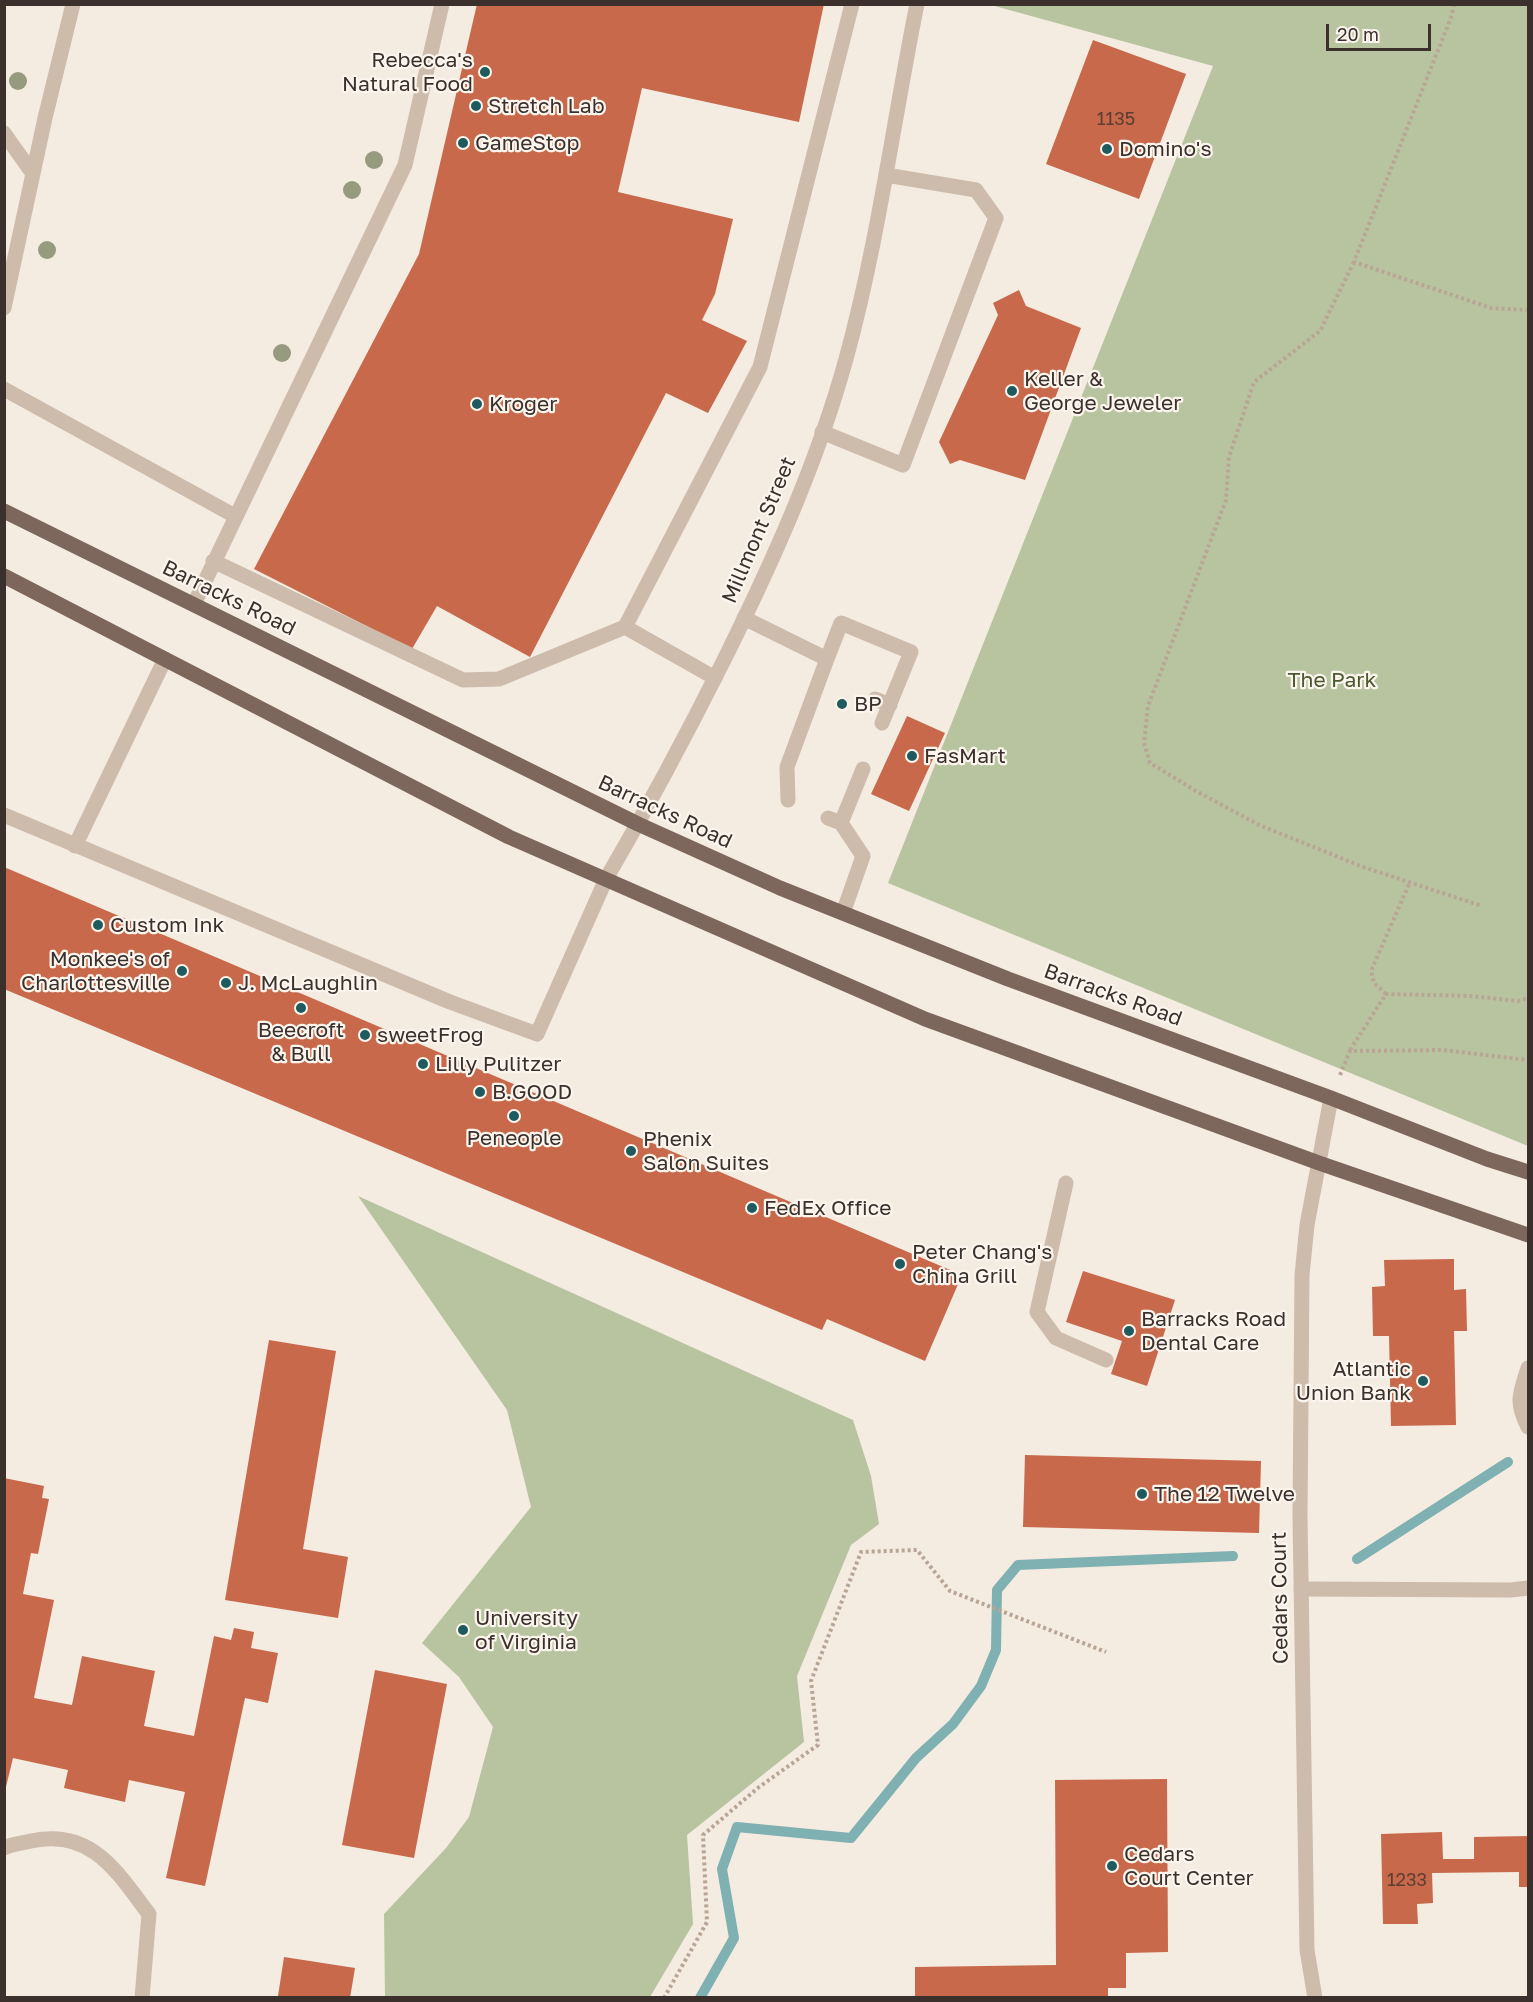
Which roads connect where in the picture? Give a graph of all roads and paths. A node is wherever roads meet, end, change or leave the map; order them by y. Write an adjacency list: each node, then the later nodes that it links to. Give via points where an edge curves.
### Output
1 (73, 4): 7 (street)
2 (442, 4): 15 (street, via 405,165)
3 (852, 4): 20 (street, via 760,367)
4 (917, 4): 8 (street, Millmont Street)
5 (1454, 4): 9 (path)
6 (4, 133): 7 (street)
7 (33, 174): 10 (street)
8 (886, 175): 13 (street, Millmont Street, via 873,248 845,361); 13 (street, via 976,190 996,218 903,465)
9 (1354, 262): 11 (path, via 1491,308); 31 (path, via 1320,331 1254,382 1229,457 1226,500 1148,706 1144,742 1150,763 1259,825)
10 (4, 308)
11 (1528, 310)
12 (4, 389): 15 (street)
13 (822, 432): 19 (street, Millmont Street, via 805,481)
14 (4, 511): 18 (main road, Barracks Road)
15 (235, 516): 16 (street)
16 (213, 561): 18 (street); 20 (street, via 463,680 499,679)
17 (4, 576): 21 (main road)
18 (194, 604): 28 (main road, Barracks Road)
19 (744, 618): 22 (street); 23 (street, Millmont Street)
20 (625, 627): 23 (street)
21 (165, 659): 29 (street); 30 (main road, via 509,837)
22 (827, 659): 24 (street, via 841,622 911,652 882,702); 26 (street, via 827,679 792,769)
23 (715, 678): 28 (street, Millmont Street)
24 (882, 723)
25 (863, 769): 33 (street, via 835,820 863,856)
26 (788, 800)
27 (4, 816): 29 (street)
28 (638, 824): 30 (street, Millmont Street); 33 (main road, Barracks Road)
29 (75, 846): 30 (street, Millmont Street, via 450,1002 537,1034)
30 (606, 879): 39 (main road, via 925,1018)
31 (1410, 882): 32 (path); 34 (path, via 1371,971 1374,983)
32 (1482, 906)
33 (843, 913): 38 (main road, Barracks Road, via 1008,979)
34 (1386, 994): 35 (path, via 1518,1001); 36 (path)
35 (1528, 998)
36 (1350, 1051): 37 (path, via 1443,1050); 38 (path)
37 (1528, 1060)
38 (1331, 1098): 39 (street); 40 (main road, Barracks Road)
39 (1319, 1163): 42 (main road); 47 (street, Cedars Court, via 1302,1275)
40 (1528, 1172)
41 (1066, 1183): 43 (street, via 1037,1312 1056,1338)
42 (1528, 1235)
43 (1106, 1360)
44 (1528, 1368): 45 (street, via 1518,1398)
45 (1526, 1423)
46 (1528, 1588): 47 (street)
47 (1301, 1589): 52 (street, Cedars Court, via 1307,1950)
48 (1106, 1652): 51 (path, via 950,1591 917,1550 861,1551 811,1681 818,1745 759,1787 703,1835 707,1922)
49 (4, 1848): 50 (street, via 44,1838 68,1840 94,1849 118,1873 148,1914)
50 (142, 1998)
51 (664, 1998)
52 (1315, 1998)

